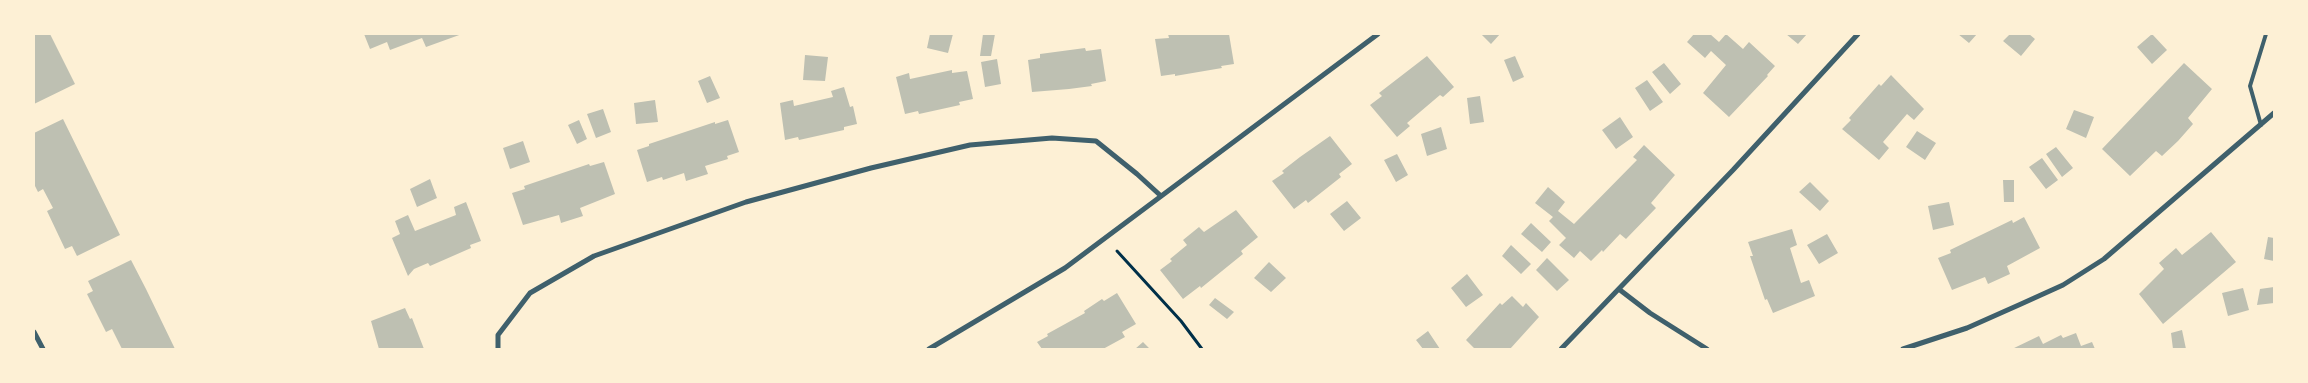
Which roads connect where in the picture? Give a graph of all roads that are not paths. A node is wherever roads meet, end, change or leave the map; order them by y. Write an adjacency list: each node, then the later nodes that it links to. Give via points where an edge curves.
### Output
1 (1378, 34): 6 (street)
2 (1858, 34): 7 (street)
3 (2266, 34): 5 (lane, via 2250,86)
4 (2274, 113): 5 (street)
5 (2261, 125): 14 (street, via 2104,259 2063,285 1967,328)
6 (1161, 196): 10 (street, via 1096,141 1052,138 970,145 746,202 594,256 530,293 498,335); 11 (street, via 1064,268)
7 (1620, 290): 12 (street); 13 (street, via 1650,314)
8 (34, 332): 9 (street)
9 (42, 349)
10 (498, 349)
11 (929, 349)
12 (1561, 349)
13 (1707, 349)
14 (1903, 349)

